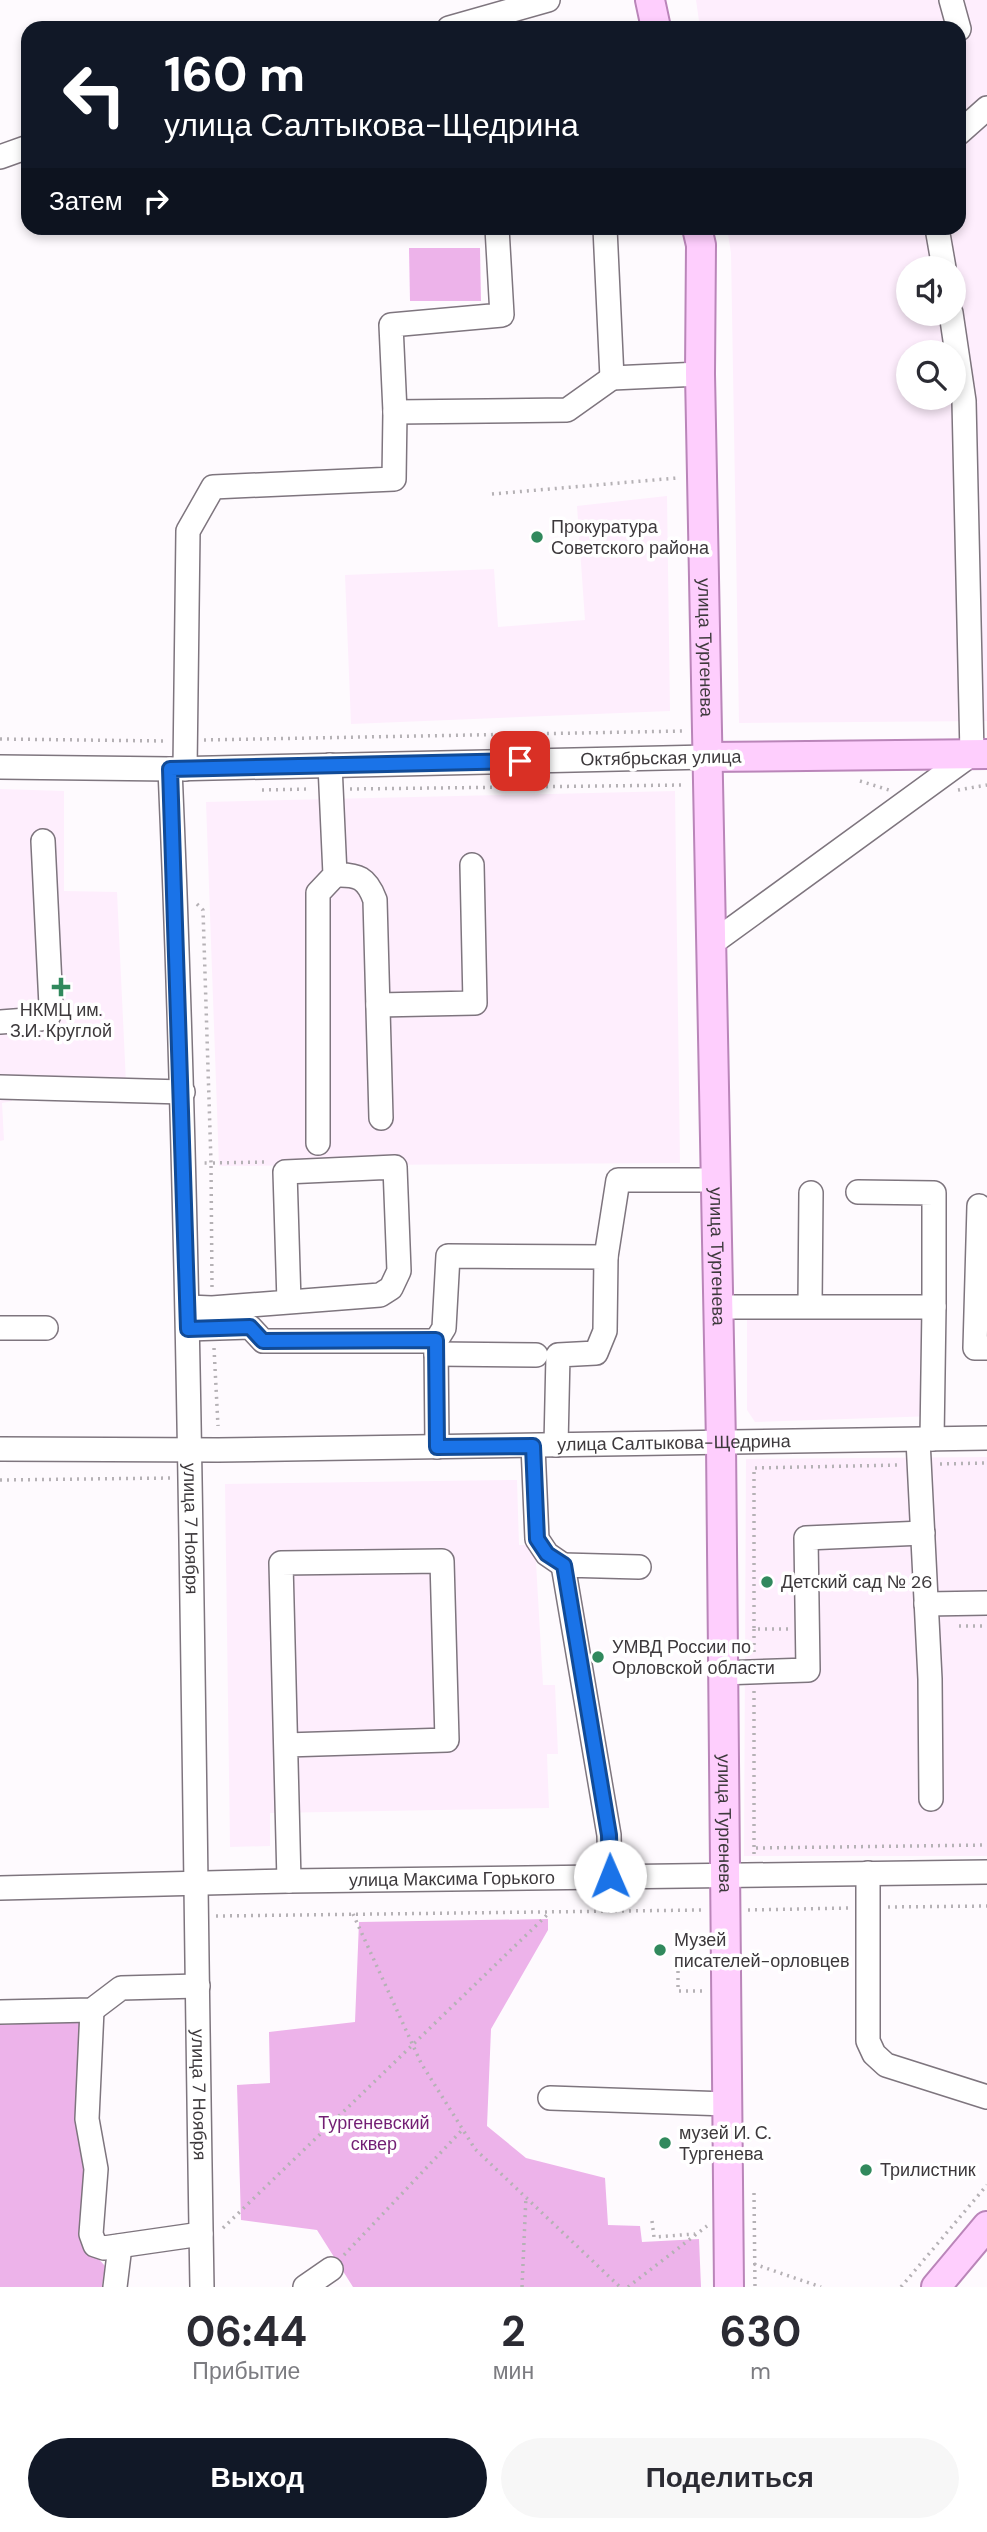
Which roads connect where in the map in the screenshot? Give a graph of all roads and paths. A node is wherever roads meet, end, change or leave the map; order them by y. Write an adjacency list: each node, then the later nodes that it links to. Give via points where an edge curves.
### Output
1 (548, 0): 4 (street)
2 (649, 0): 5 (main road)
3 (951, 0): 6 (street)
4 (474, 21)
5 (654, 21)
6 (957, 21)
7 (987, 108): 8 (street)
8 (966, 127)
9 (21, 150): 10 (street)
10 (0, 157)
11 (497, 235): 20 (street, via 502,315 391,325)
12 (604, 235): 18 (street)
13 (699, 235): 17 (main road, улица Тургенева)
14 (938, 235): 15 (street)
15 (942, 256)
16 (955, 326): 19 (street)
17 (699, 374): 18 (street); 27 (main road, улица Тургенева)
18 (612, 378): 20 (street, via 566,410)
19 (976, 401): 26 (street)
20 (395, 412): 25 (street, улица 7 Ноября, via 394,479 213,487 188,531)
21 (677, 478): 22 (path)
22 (492, 494)
23 (685, 731): 25 (path)
24 (0, 739): 25 (path)
25 (185, 741): 30 (street, улица 7 Ноября)
26 (980, 754): 27 (main road, Октябрьская улица); 34 (street)
27 (707, 757): 28 (street, Октябрьская улица); 38 (main road, улица Тургенева)
28 (330, 765): 30 (street, Октябрьская улица); 37 (street)
29 (0, 767): 30 (street, Октябрьская улица)
30 (177, 769): 42 (street, улица 7 Ноября)
31 (850, 780): 34 (path)
32 (987, 785): 33 (path)
33 (949, 792)
34 (912, 798): 38 (street)
35 (43, 841): 40 (street, via 49,1015)
36 (472, 865): 39 (street, via 475,1003)
37 (335, 875): 39 (street, via 356,874 369,884 375,900); 44 (street, via 318,893)
38 (711, 944): 47 (main road, улица Тургенева)
39 (378, 1005): 43 (street)
40 (0, 1021)
41 (0, 1087): 42 (street)
42 (183, 1092): 56 (street, улица 7 Ноября)
43 (381, 1118)
44 (318, 1143)
45 (211, 1163): 46 (path, via 272,1162)
46 (285, 1172): 52 (street); 52 (street, via 395,1167 399,1272 391,1288 380,1295)
47 (716, 1180): 51 (street, via 618,1180); 54 (main road, улица Тургенева)
48 (858, 1192): 55 (street, via 934,1192)
49 (811, 1193): 53 (street)
50 (979, 1206): 60 (street, via 975,1348)
51 (606, 1257): 59 (street, via 448,1256 444,1328); 65 (street, via 605,1331 596,1353 558,1355)
52 (289, 1302): 56 (street)
53 (810, 1305): 54 (street); 55 (street)
54 (718, 1307): 64 (main road, улица Тургенева)
55 (934, 1307): 63 (street)
56 (188, 1318): 59 (street, via 250,1327 263,1341); 68 (street, улица 7 Ноября)
57 (0, 1328): 58 (street)
58 (46, 1328)
59 (436, 1347): 61 (street); 66 (street)
60 (987, 1348)
61 (536, 1355)
62 (987, 1438): 63 (street, улица Салтыкова-Щедрина)
63 (925, 1440): 64 (street, улица Салтыкова-Щедрина); 70 (street)
64 (721, 1444): 65 (street, улица Салтыкова-Щедрина); 83 (main road, улица Тургенева)
65 (545, 1446): 66 (street, улица Салтыкова-Щедрина); 74 (street, via 537,1539 547,1554)
66 (437, 1447): 68 (street, улица Салтыкова-Щедрина)
67 (0, 1449): 68 (street, улица Салтыкова-Щедрина)
68 (192, 1450): 71 (street, улица 7 Ноября)
69 (987, 1463): 70 (path)
70 (920, 1464): 73 (street); 81 (path, via 754,1468)
71 (192, 1478): 72 (path); 93 (street, улица 7 Ноября)
72 (0, 1480)
73 (923, 1533): 77 (street); 80 (street, via 806,1538)
74 (564, 1565): 75 (street); 91 (street, via 609,1835)
75 (639, 1566)
76 (987, 1602): 77 (street)
77 (926, 1604): 85 (street)
78 (958, 1626): 79 (path)
79 (987, 1626)
80 (808, 1628): 81 (path); 82 (street, via 808,1671)
81 (754, 1629): 82 (path)
82 (754, 1672): 83 (street); 87 (path)
83 (722, 1673): 90 (main road, улица Тургенева)
84 (286, 1745): 84 (street, via 281,1563 442,1561 447,1740); 92 (street)
85 (931, 1799)
86 (987, 1845): 87 (path)
87 (756, 1848): 90 (path)
88 (987, 1872): 89 (street, улица Максима Горького)
89 (868, 1873): 90 (street, улица Максима Горького); 96 (street)
90 (735, 1874): 91 (street, улица Максима Горького); 97 (main road, улица Тургенева)
91 (610, 1876): 92 (street, улица Максима Горького)
92 (289, 1881): 93 (street, улица Максима Горького)
93 (197, 1882): 94 (street, улица Максима Горького); 100 (street, улица 7 Ноября)
94 (0, 1888)
95 (987, 1906): 96 (path)
96 (869, 1908): 97 (path); 107 (street, via 868,2041 874,2054 886,2065)
97 (724, 1911): 98 (path); 109 (main road, улица Тургенева)
98 (551, 1912): 99 (path); 106 (path)
99 (353, 1914): 100 (path); 106 (path)
100 (196, 1917): 102 (street, улица 7 Ноября)
101 (678, 1971): 103 (path, via 678,1992)
102 (198, 1986): 104 (street, via 121,1988); 115 (street, улица 7 Ноября)
103 (708, 1991)
104 (92, 2010): 105 (street); 117 (street, via 87,2119 96,2169 91,2234 94,2245)
105 (0, 2012)
106 (413, 2045): 110 (path); 115 (path)
107 (987, 2097)
108 (550, 2098): 109 (street)
109 (727, 2104): 126 (main road, улица Тургенева)
110 (463, 2129): 112 (path, via 475,2149); 119 (path)
111 (987, 2185): 127 (path)
112 (526, 2196): 124 (path); 125 (path)
113 (652, 2221): 116 (path, via 654,2237)
114 (987, 2226): 128 (main road)
115 (212, 2231): 117 (street); 122 (street, улица 7 Ноября)
116 (697, 2234)
117 (120, 2246): 121 (street)
118 (754, 2264): 120 (path)
119 (331, 2269): 123 (street)
120 (818, 2286)
121 (115, 2287)
122 (202, 2287)
123 (305, 2287)
124 (522, 2287)
125 (620, 2287)
126 (729, 2287)
127 (901, 2287)
128 (936, 2287)

